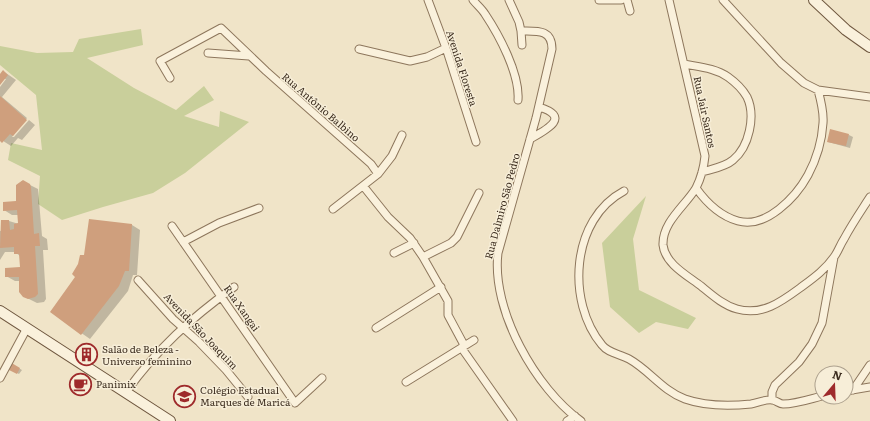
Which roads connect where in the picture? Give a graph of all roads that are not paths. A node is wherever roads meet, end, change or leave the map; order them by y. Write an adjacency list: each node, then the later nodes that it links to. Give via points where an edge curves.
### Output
1 (428, 0): 13 (street, Avenida Floresta)
2 (473, 0): 22 (street, via 485,13 502,44 517,84)
3 (509, 0): 11 (street)
4 (599, 0): 5 (street)
5 (621, 0)
6 (627, 0): 10 (street)
7 (669, 0): 18 (street, Rua Jair Santos)
8 (723, 0): 20 (street, via 795,76)
9 (814, 0): 14 (main road)
10 (630, 11)
11 (522, 31): 12 (street); 23 (street, Rua Dalmiro São Pedro, via 543,32 552,39)
12 (522, 45)
13 (446, 48): 15 (street, via 410,62); 26 (street, Avenida Floresta)
14 (870, 48)
15 (359, 49)
16 (208, 53): 17 (street)
17 (249, 56): 19 (street, Rua Antônio Balbino, via 221,28 160,60); 28 (street, Rua Antônio Balbino, via 371,164)
18 (684, 64): 27 (street, Rua Jair Santos, via 703,147); 27 (street, via 708,68 729,78 747,98 750,111 749,133 740,153 726,164)
19 (170, 78)
20 (818, 90): 21 (street); 30 (street, via 823,124 818,151 803,182 775,211 756,221 738,221 718,211)
21 (870, 97)
22 (518, 100)
23 (539, 107): 25 (street, Rua Dalmiro São Pedro); 25 (street, via 553,113 555,121 548,129)
24 (402, 135): 28 (street, via 392,156)
25 (530, 139): 63 (street, Rua Dalmiro São Pedro, via 498,253 498,285 508,318 530,362 547,388)
26 (476, 142)
27 (702, 172): 30 (street, Rua Jair Santos)
28 (378, 174): 29 (street)
29 (364, 187): 35 (street); 38 (street, via 388,217)
30 (696, 188): 41 (street, Rua Jair Santos, via 670,222 663,245 677,268 730,307 756,311 774,306 813,278)
31 (624, 191): 62 (street, via 604,204 594,217 578,266 583,311 596,336 606,349 628,358 674,393 686,399 711,404 739,405)
32 (479, 194): 40 (street, via 457,237 451,243)
33 (870, 197): 41 (street, Rua Jair Santos)
34 (259, 208): 37 (street, via 219,223)
35 (333, 209)
36 (172, 226): 37 (street, Rua Xangai)
37 (183, 242): 45 (street, Rua Xangai)
38 (414, 243): 39 (street); 40 (street)
39 (394, 253)
40 (423, 257): 44 (street)
41 (834, 257): 62 (street, via 822,323 800,362 775,385)
42 (138, 280): 47 (street, Avenida São Joaquim)
43 (234, 287): 45 (street)
44 (441, 288): 49 (street); 51 (street, via 448,301 450,318)
45 (221, 296): 47 (street); 54 (street, Rua Xangai, via 295,402)
46 (0, 311): 48 (main road)
47 (182, 327): 59 (street, via 144,367); 60 (street, Avenida São Joaquim, via 226,370)
48 (27, 328): 53 (street); 59 (main road)
49 (376, 328)
50 (474, 340): 51 (street)
51 (463, 346): 55 (street); 65 (street, via 463,350)
52 (870, 365): 56 (street)
53 (0, 378)
54 (322, 378)
55 (406, 382)
56 (854, 384)
57 (870, 387): 58 (street)
58 (854, 389)
59 (126, 392): 64 (main road)
60 (248, 397)
61 (814, 398): 62 (street, via 783,404)
62 (772, 400)
63 (578, 419): 66 (street)
64 (170, 421)
65 (513, 421)
66 (567, 421)

